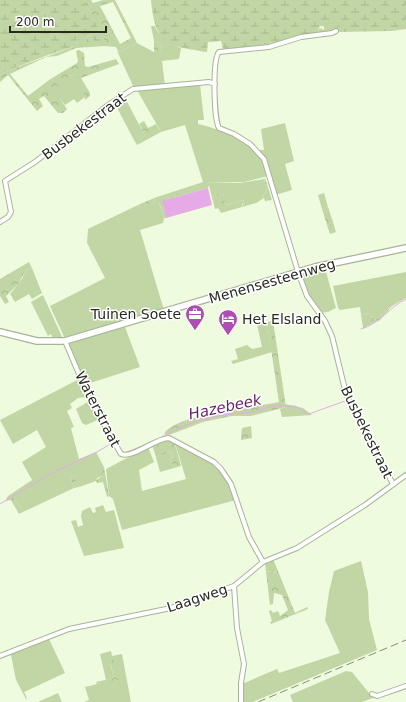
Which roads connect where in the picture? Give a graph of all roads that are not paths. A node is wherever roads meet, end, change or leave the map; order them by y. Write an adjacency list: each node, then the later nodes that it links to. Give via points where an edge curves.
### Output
1 (336, 31): 2 (street, Busbekestraat, via 301,37 268,47 221,51 216,57)
2 (215, 84): 3 (street, Busbekestraat, via 209,82 133,90 108,104 50,152 5,181 11,212); 5 (street, Busbekestraat, via 216,120 219,128 250,144 264,159)
3 (0, 222)
4 (406, 248): 5 (street, Menensesteenweg, via 351,258)
5 (298, 272): 7 (street, Menensesteenweg); 9 (street, Busbekestraat, via 307,296 325,321 332,336 346,394)
6 (0, 332): 7 (street, Menensesteenweg, via 37,341)
7 (65, 341): 10 (street, Waterstraat, via 90,400 121,454 128,454 163,438 170,438 214,462 231,484 249,537)
8 (406, 475): 9 (street, Laagweg)
9 (393, 484): 10 (street, Laagweg, via 297,548)
10 (263, 562): 11 (street, Laagweg)
11 (234, 586): 12 (street, Laagweg, via 171,608 69,629); 15 (street, via 237,628 244,664)
12 (0, 656)
13 (406, 686): 14 (street, via 377,696)
14 (372, 694)
15 (241, 702)

